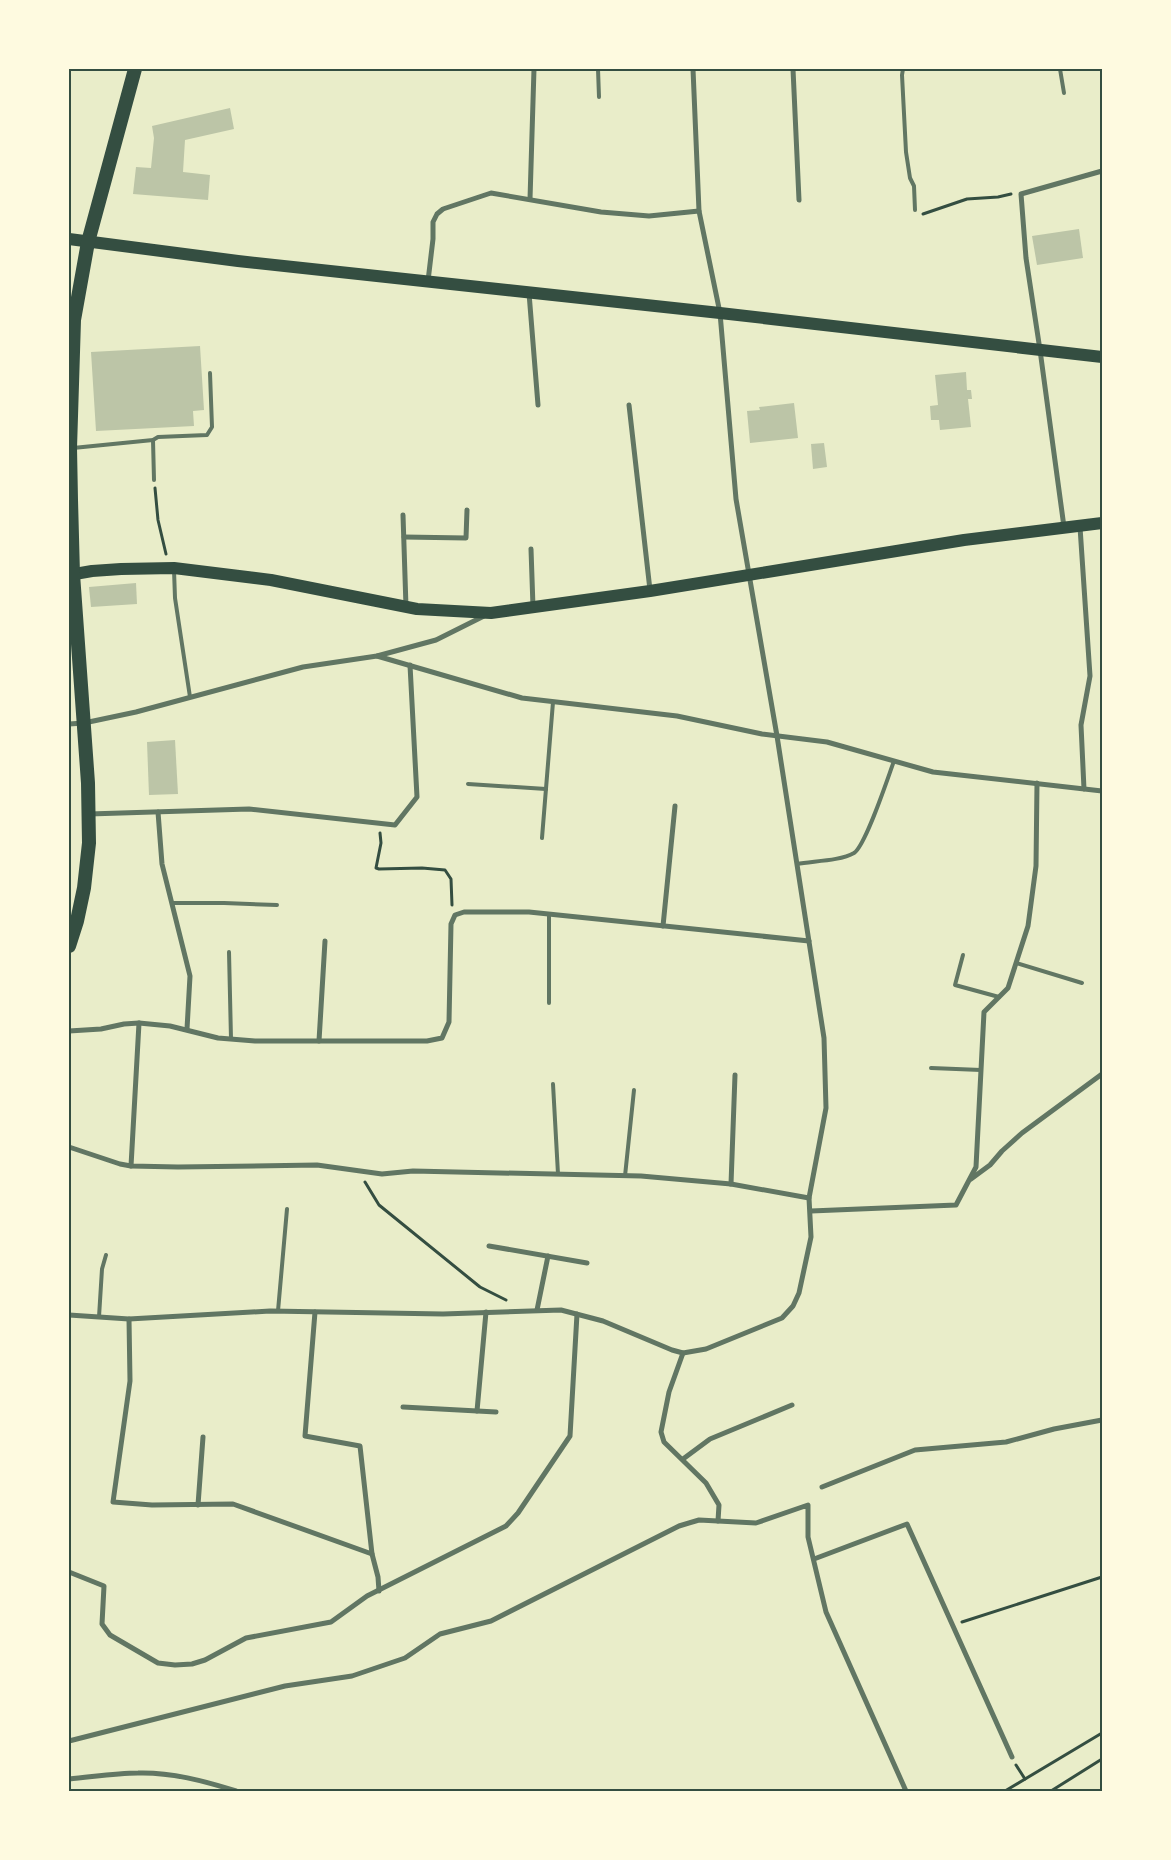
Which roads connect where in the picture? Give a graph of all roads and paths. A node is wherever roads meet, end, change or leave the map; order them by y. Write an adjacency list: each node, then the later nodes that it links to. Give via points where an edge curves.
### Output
1 (135, 69): 17 (highway)
2 (534, 69): 12 (street)
3 (598, 69): 9 (lane)
4 (693, 69): 15 (street)
5 (793, 69): 13 (street)
6 (903, 69): 14 (lane, via 906,152 914,186)
7 (1060, 69): 8 (lane)
8 (1064, 93)
9 (599, 97)
10 (1102, 171): 11 (street)
11 (1021, 194): 14 (path, via 967,199 919,215); 21 (street, via 1026,258)
12 (530, 199): 15 (street, via 601,212 649,216); 18 (street, via 491,193 443,209 433,222)
13 (799, 200)
14 (915, 210)
15 (699, 211): 20 (street)
16 (69, 239): 17 (main road)
17 (88, 242): 18 (main road); 27 (highway, via 74,320)
18 (428, 282): 19 (main road)
19 (529, 293): 20 (main road); 24 (street)
20 (720, 313): 21 (main road); 39 (street, via 736,499)
21 (1040, 350): 22 (main road); 34 (street)
22 (1102, 357)
23 (210, 373): 26 (lane, via 212,427 207,435 158,437)
24 (538, 405)
25 (629, 405): 40 (street)
26 (153, 440): 27 (lane); 28 (lane)
27 (70, 448): 29 (highway)
28 (154, 480): 37 (path, via 158,520)
29 (70, 500): 38 (highway)
30 (467, 510): 35 (street, via 466,538)
31 (404, 515): 35 (street)
32 (1102, 523): 33 (main road)
33 (1080, 526): 34 (main road); 55 (street, via 1090,676 1081,725)
34 (1064, 528): 39 (main road, via 964,540)
35 (404, 537): 41 (street)
36 (531, 549): 42 (street)
37 (172, 568): 38 (main road, via 121,569); 41 (main road, via 271,580); 46 (lane)
38 (71, 575): 48 (highway)
39 (748, 575): 40 (main road); 50 (street)
40 (650, 591): 42 (main road)
41 (406, 607): 43 (main road)
42 (533, 608): 43 (main road)
43 (491, 613): 44 (street, via 436,640)
44 (377, 656): 45 (street); 46 (street, via 304,667)
45 (410, 665): 47 (street, via 522,698); 60 (street, via 418,797 395,825)
46 (190, 697): 48 (street)
47 (553, 702): 50 (street, via 677,716); 54 (lane)
48 (84, 723): 49 (street); 59 (highway)
49 (69, 724)
50 (777, 736): 51 (street, via 827,742); 62 (street)
51 (894, 761): 52 (street, via 933,772); 62 (lane, via 870,826 856,851 846,856)
52 (1037, 783): 55 (street); 73 (street, via 1036,866 1028,926)
53 (468, 784): 54 (lane)
54 (546, 789): 61 (lane)
55 (1084, 789): 56 (street)
56 (1102, 791)
57 (675, 806): 67 (street)
58 (158, 812): 59 (street); 60 (street, via 249,809); 63 (street, via 162,864)
59 (88, 814): 70 (highway, via 89,843 84,888)
60 (379, 823): 65 (path, via 381,843 376,868 445,870 451,879)
61 (542, 838)
62 (797, 864): 68 (street)
63 (172, 904): 64 (lane); 78 (street, via 190,976)
64 (277, 905)
65 (455, 915): 66 (street, via 464,912); 81 (street, via 450,924 449,1022 442,1038 427,1041)
66 (549, 915): 67 (street); 76 (lane)
67 (663, 926): 68 (street)
68 (809, 941): 95 (street, via 824,1038 826,1108)
69 (325, 942): 81 (street)
70 (69, 946)
71 (229, 952): 80 (lane)
72 (963, 954): 75 (lane, via 956,985)
73 (1016, 963): 74 (lane); 75 (street, via 1008,988)
74 (1082, 983)
75 (999, 998): 83 (street, via 984,1012)
76 (549, 1003)
77 (139, 1023): 78 (street); 79 (street); 89 (street)
78 (187, 1029): 80 (street)
79 (69, 1031)
80 (231, 1039): 81 (street)
81 (319, 1041)
82 (931, 1068): 83 (lane)
83 (981, 1070): 93 (street, via 976,1167)
84 (1102, 1074): 93 (street, via 1022,1133)
85 (735, 1076): 94 (street)
86 (553, 1084): 91 (lane)
87 (634, 1090): 92 (lane)
88 (69, 1147): 89 (street)
89 (131, 1166): 90 (street, via 317,1164)
90 (360, 1172): 91 (street); 102 (path, via 379,1205 480,1287)
91 (558, 1174): 92 (street)
92 (625, 1176): 94 (street)
93 (969, 1181): 97 (street, via 956,1205)
94 (731, 1184): 95 (street)
95 (809, 1198): 97 (street)
96 (287, 1209): 104 (lane)
97 (810, 1212): 111 (street, via 811,1237 799,1293 793,1306 782,1318 706,1349)
98 (489, 1246): 100 (street)
99 (106, 1255): 109 (lane)
100 (548, 1256): 101 (street); 103 (street)
101 (588, 1263)
102 (526, 1310): 103 (street); 106 (street)
103 (537, 1310): 107 (street)
104 (278, 1311): 105 (street); 110 (street)
105 (315, 1312): 106 (street); 122 (street, via 305,1436 360,1446)
106 (486, 1312): 114 (street)
107 (577, 1314): 111 (street); 126 (street, via 570,1436 518,1513 506,1526)
108 (69, 1315): 109 (street)
109 (99, 1317): 110 (street)
110 (129, 1319): 120 (street, via 130,1381 113,1502)
111 (683, 1353): 118 (street, via 669,1392 661,1432 664,1442)
112 (792, 1405): 118 (street, via 710,1439)
113 (404, 1407): 114 (street)
114 (477, 1411): 115 (street)
115 (496, 1412)
116 (1102, 1420): 119 (street, via 1006,1442 915,1450)
117 (203, 1436): 120 (street)
118 (683, 1460): 121 (street, via 706,1483 719,1505)
119 (822, 1487)
120 (198, 1505): 122 (street, via 233,1504)
121 (718, 1521): 123 (street, via 756,1523 808,1505 808,1537); 129 (street, via 699,1520 679,1526 491,1621 440,1634 405,1658 352,1676 285,1686)
122 (372, 1554): 126 (street)
123 (814, 1559): 127 (street, via 908,1524); 135 (street, via 826,1612)
124 (69, 1572): 126 (street, via 104,1586 102,1624 110,1635 158,1663 175,1665 205,1660 246,1638 331,1622)
125 (1102, 1577): 127 (path)
126 (379, 1590)
127 (953, 1625): 130 (street)
128 (1102, 1734): 133 (path)
129 (69, 1741)
130 (1012, 1757): 133 (path)
131 (1102, 1759): 137 (path)
132 (69, 1779): 134 (street, via 139,1773 172,1775)
133 (1025, 1779): 136 (path)
134 (236, 1791)
135 (906, 1791)
136 (1005, 1791)
137 (1051, 1791)

